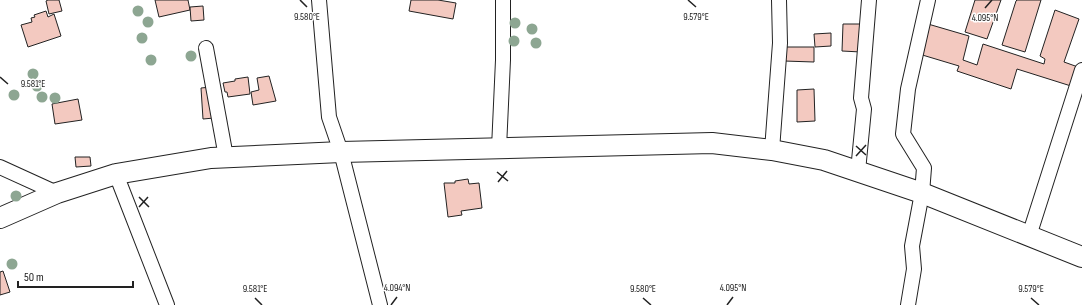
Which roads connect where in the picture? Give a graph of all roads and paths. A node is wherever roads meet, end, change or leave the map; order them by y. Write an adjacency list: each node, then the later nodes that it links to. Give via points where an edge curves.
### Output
1 (319, 0): 10 (street, via 330,117)
2 (504, 0): 8 (street)
3 (779, 0): 9 (street, via 780,44)
4 (869, 0): 13 (street, via 861,98 864,109)
5 (928, 0): 16 (street, via 908,88 903,134 924,168)
6 (206, 48): 11 (street)
7 (1082, 70): 18 (street)
8 (499, 148): 9 (main road, via 712,143); 10 (main road)
9 (772, 150): 13 (main road, via 824,160)
10 (341, 152): 11 (main road); 21 (street)
11 (226, 157): 14 (main road)
12 (0, 167): 15 (street)
13 (858, 171): 16 (main road)
14 (116, 174): 15 (main road); 20 (street)
15 (57, 193): 17 (main road)
16 (922, 193): 18 (main road); 22 (street, via 912,246 914,269)
17 (0, 218)
18 (1029, 236): 19 (main road)
19 (1082, 257)
20 (167, 305)
21 (380, 305)
22 (908, 305)

